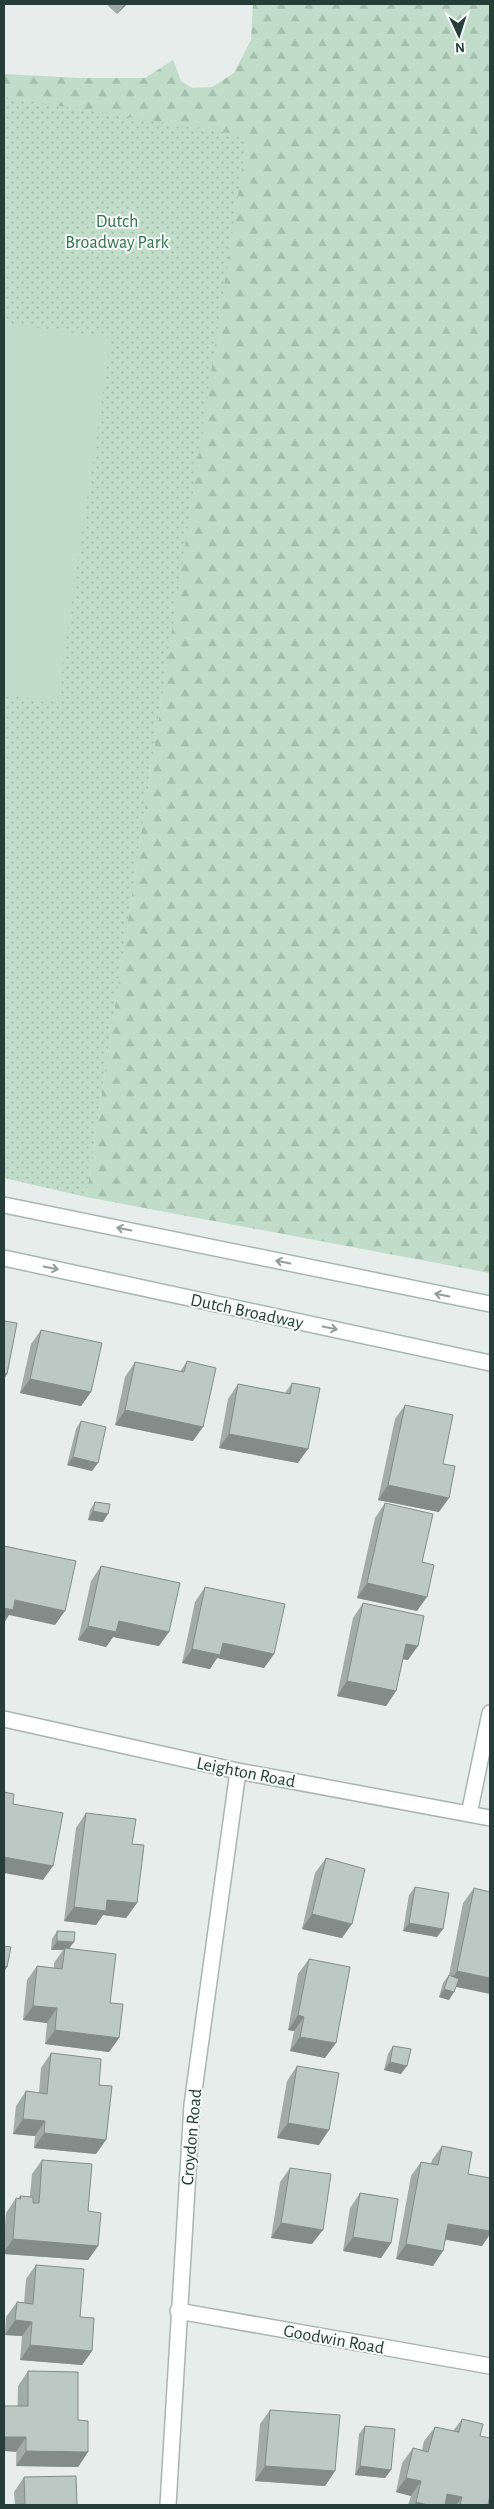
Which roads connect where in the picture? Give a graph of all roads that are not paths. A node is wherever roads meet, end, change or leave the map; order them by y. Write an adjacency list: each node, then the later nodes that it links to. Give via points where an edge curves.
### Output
1 (4, 1205): 3 (street, one-way to 1)
2 (4, 1258): 4 (street, Dutch Broadway, one-way to 4)
3 (490, 1304)
4 (490, 1363)
5 (490, 1713): 8 (street)
6 (4, 1719): 7 (street, Leighton Road)
7 (238, 1771): 8 (street, Leighton Road); 10 (street, Croydon Road, via 192,2105)
8 (469, 1814): 9 (street, Leighton Road)
9 (490, 1818)
10 (178, 2311): 11 (street, Goodwin Road); 12 (street, Croydon Road)
11 (490, 2366)
12 (168, 2505)

